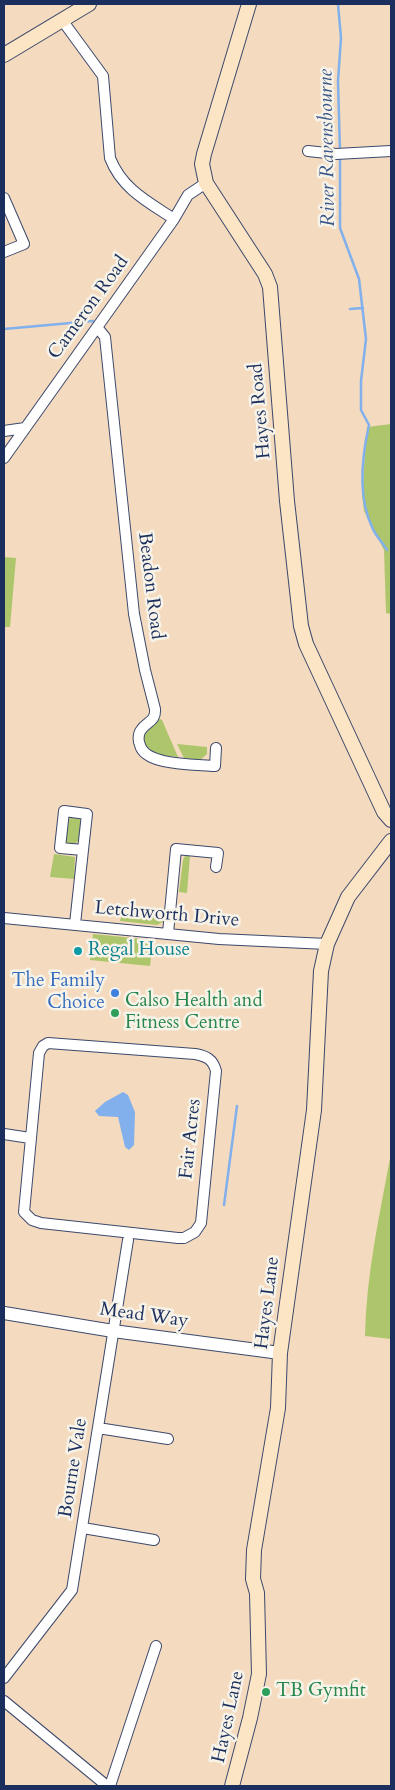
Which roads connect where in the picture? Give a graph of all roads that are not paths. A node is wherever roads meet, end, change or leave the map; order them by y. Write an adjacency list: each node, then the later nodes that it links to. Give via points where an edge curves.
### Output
1 (89, 4): 3 (main road)
2 (249, 4): 7 (main road, Hayes Road, via 204,154 202,164)
3 (62, 20): 4 (main road); 9 (street, via 103,76 110,158 114,169 134,192)
4 (4, 55)
5 (308, 151): 6 (street, via 340,154)
6 (391, 151)
7 (206, 183): 9 (street, Cameron Road, via 188,195); 16 (main road, Hayes Road, via 265,274 270,287 288,501 301,626 306,644 384,812)
8 (4, 198): 10 (street, via 24,244)
9 (174, 219): 11 (street, Cameron Road)
10 (4, 252)
11 (97, 327): 12 (street, Cameron Road); 15 (street, Beadon Road, via 105,338 134,614 156,715 141,730 139,742 144,755 152,759 215,766)
12 (24, 428): 13 (street); 14 (street, Cameron Road)
13 (4, 430)
14 (4, 458)
15 (216, 748)
16 (391, 820)
17 (391, 841): 23 (main road, Hayes Lane, via 348,897)
18 (83, 850): 21 (street)
19 (216, 867): 22 (street, via 218,853 176,848)
20 (4, 918): 21 (street, Letchworth Drive)
21 (75, 924): 22 (street, Letchworth Drive)
22 (168, 933): 23 (street, Letchworth Drive)
23 (327, 944): 29 (main road, Hayes Lane, via 317,1016 314,1110)
24 (4, 1134): 25 (street)
25 (30, 1138): 25 (street, Fair Acres, via 39,1053 45,1044 195,1054 211,1060 216,1071 200,1223 195,1232 184,1238 32,1220 23,1208)
26 (128, 1240): 28 (street, Bourne Vale)
27 (4, 1313): 28 (street, Mead Way)
28 (113, 1331): 29 (street, Mead Way); 30 (street, Bourne Vale)
29 (280, 1354): 38 (main road, Hayes Lane, via 278,1408 254,1550 259,1674)
30 (98, 1428): 31 (street); 32 (street, Bourne Vale)
31 (168, 1439)
32 (83, 1528): 33 (street); 35 (street, Bourne Vale, via 72,1590)
33 (154, 1540)
34 (156, 1646): 37 (street)
35 (4, 1678)
36 (4, 1701): 37 (street)
37 (108, 1786)
38 (232, 1786)

